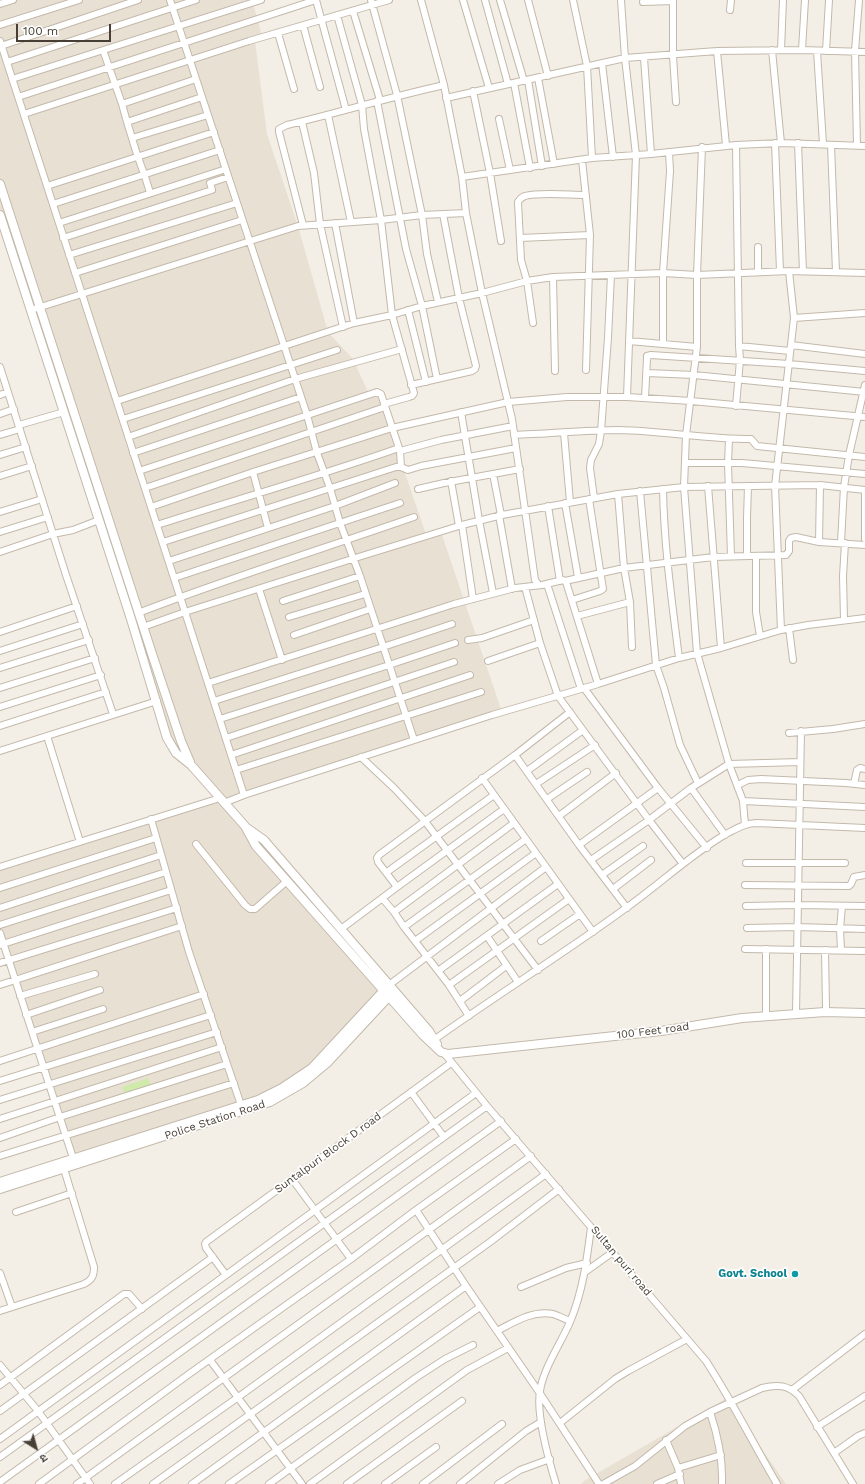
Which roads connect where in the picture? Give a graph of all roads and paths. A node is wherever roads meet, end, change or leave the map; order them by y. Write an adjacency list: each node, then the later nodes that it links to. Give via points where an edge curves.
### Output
1 (12, 0): 24 (street)
2 (79, 0): 30 (street)
3 (138, 0): 34 (street)
4 (170, 0): 25 (street)
5 (196, 0): 25 (street)
6 (261, 0): 31 (street)
7 (316, 0): 29 (street); 35 (street)
8 (389, 0): 22 (street)
9 (421, 0): 60 (street)
10 (463, 0): 62 (street)
11 (485, 0): 58 (street)
12 (500, 0): 57 (street)
13 (528, 0): 53 (street)
14 (573, 0): 51 (street)
15 (620, 0): 46 (street)
16 (731, 0): 27 (street)
17 (783, 0): 38 (street)
18 (806, 0): 39 (street)
19 (829, 0): 41 (street)
20 (859, 0): 42 (street)
21 (673, 1): 23 (street); 45 (street)
22 (372, 2): 26 (street); 65 (street)
23 (643, 2)
24 (0, 4)
25 (173, 8): 31 (street); 49 (street)
26 (353, 10): 28 (street); 69 (street)
27 (730, 10)
28 (337, 15): 29 (street); 72 (street)
29 (321, 20): 32 (street); 73 (street)
30 (0, 25)
31 (179, 25): 35 (street); 36 (street)
32 (303, 25): 33 (street); 61 (street)
33 (278, 33): 48 (street); 63 (street)
34 (1, 43): 49 (street)
35 (184, 43): 48 (street); 52 (street)
36 (104, 50): 52 (street); 55 (street)
37 (772, 50): 38 (street); 43 (street); 82 (street)
38 (781, 50): 39 (street)
39 (802, 50): 40 (street)
40 (817, 50): 41 (street); 84 (street)
41 (826, 51): 42 (street)
42 (855, 51): 44 (street); 88 (street)
43 (717, 52): 45 (street); 86 (street)
44 (865, 52)
45 (673, 56): 47 (street); 70 (street)
46 (625, 58): 47 (street); 50 (street); 94 (street)
47 (644, 58): 93 (street)
48 (190, 60): 56 (street); 59 (street)
49 (7, 62): 55 (street)
50 (602, 63): 51 (street); 95 (street)
51 (587, 66): 53 (street); 97 (street)
52 (109, 67): 59 (street); 66 (street)
53 (548, 76): 54 (street)
54 (538, 78): 57 (street); 99 (street)
55 (12, 79): 66 (street)
56 (196, 79): 67 (street); 71 (street)
57 (526, 81): 58 (street); 100 (street)
58 (511, 84): 62 (street); 101 (street)
59 (115, 85): 71 (street); 74 (street)
60 (444, 85): 65 (street); 68 (street)
61 (320, 87)
62 (488, 88): 64 (street)
63 (294, 89)
64 (473, 92): 68 (street); 104 (street)
65 (397, 95): 69 (street); 117 (street)
66 (18, 97): 74 (street)
67 (202, 97): 76 (street); 78 (street)
68 (446, 98): 107 (street)
69 (378, 100): 72 (street); 118 (street)
70 (676, 102)
71 (122, 104): 78 (street)
72 (362, 105): 73 (street); 120 (street)
73 (346, 110): 75 (street)
74 (24, 114): 109 (street)
75 (328, 115): 79 (street); 122 (street)
76 (208, 116): 80 (street); 81 (street)
77 (499, 119): 103 (street)
78 (127, 122): 81 (street)
79 (302, 122): 124 (street, via 314,173); 125 (street, via 281,127 279,132)
80 (214, 132): 91 (street); 96 (street)
81 (132, 138): 96 (street)
82 (778, 143): 83 (street); 87 (street); 133 (street)
83 (798, 143): 84 (street); 137 (street)
84 (823, 144): 85 (street)
85 (831, 144): 88 (street); 138 (street)
86 (726, 145): 87 (street); 90 (street)
87 (736, 145): 135 (street)
88 (857, 145): 89 (street)
89 (865, 146)
90 (702, 147): 92 (street); 144 (street)
91 (220, 150): 102 (street); 105 (street)
92 (669, 152): 93 (street); 140 (street)
93 (651, 154): 94 (street)
94 (636, 155): 95 (street); 142 (street)
95 (613, 156): 97 (street)
96 (138, 157): 105 (street); 109 (street)
97 (592, 158): 98 (street)
98 (582, 160): 99 (street); 111 (street)
99 (554, 164): 100 (street)
100 (542, 166): 101 (street)
101 (530, 168): 103 (street)
102 (226, 169): 106 (street); 110 (street)
103 (510, 170): 104 (street)
104 (490, 173): 107 (street); 129 (street)
105 (145, 174): 110 (street); 113 (street)
106 (228, 177): 112 (street); 127 (street, via 210,183 212,190)
107 (462, 177): 115 (street)
108 (0, 184): 153 (street)
109 (47, 186): 113 (street)
110 (150, 193): 121 (street)
111 (586, 195): 126 (street); 128 (street, via 533,195 520,198)
112 (237, 202): 119 (street); 132 (street)
113 (53, 204): 121 (street)
114 (443, 214): 115 (street); 117 (street); 150 (street)
115 (466, 214): 148 (street)
116 (0, 215): 154 (street)
117 (422, 215): 118 (street); 151 (street, via 427,254)
118 (400, 218): 120 (street); 152 (street)
119 (242, 220): 130 (street); 139 (street)
120 (381, 220): 122 (street); 157 (street)
121 (58, 222): 127 (street)
122 (350, 222): 123 (street)
123 (335, 223): 124 (street); 159 (street)
124 (320, 224): 125 (street); 161 (street)
125 (303, 225): 130 (street)
126 (590, 235): 128 (street); 146 (street)
127 (63, 238): 132 (street)
128 (520, 238): 147 (street, via 521,260)
129 (501, 241)
130 (250, 242): 149 (street); 164 (street)
131 (758, 247): 136 (street)
132 (69, 255): 139 (street)
133 (780, 271): 134 (street); 136 (street)
134 (789, 271): 137 (street); 158 (street)
135 (737, 272): 136 (street); 144 (street); 165 (street)
136 (758, 272)
137 (803, 272): 138 (street)
138 (836, 272): 141 (street)
139 (75, 273): 149 (street)
140 (663, 273): 142 (street); 144 (street); 163 (street)
141 (865, 273)
142 (631, 274): 143 (street); 162 (street)
143 (611, 275): 146 (street); 193 (street)
144 (697, 275): 166 (street)
145 (553, 276): 146 (street); 147 (street); 177 (street)
146 (589, 276): 176 (street)
147 (527, 281): 148 (street); 160 (street)
148 (482, 293): 150 (street); 198 (street)
149 (82, 294): 153 (street); 196 (street)
150 (459, 298): 151 (street); 183 (street, via 476,366 472,371)
151 (438, 302): 152 (street)
152 (422, 306): 155 (street); 183 (street)
153 (39, 307): 154 (street); 321 (street)
154 (31, 310): 203 (street)
155 (408, 310): 157 (street); 185 (street)
156 (865, 313): 158 (street)
157 (392, 315): 159 (street); 168 (street)
158 (794, 318): 167 (street)
159 (354, 323): 161 (street)
160 (533, 323)
161 (344, 327): 164 (street)
162 (629, 340): 163 (street); 194 (street)
163 (663, 344): 166 (street)
164 (284, 345): 174 (street); 196 (street)
165 (739, 346): 167 (street); 172 (street)
166 (697, 347): 171 (street)
167 (791, 348): 170 (street); 173 (street)
168 (402, 349): 182 (street); 188 (street)
169 (337, 350): 174 (street)
170 (865, 354)
171 (696, 357): 172 (street); 179 (street, via 647,356); 181 (street)
172 (740, 360): 173 (street); 184 (street)
173 (788, 364): 178 (street); 186 (street)
174 (290, 365): 182 (street); 208 (street)
175 (0, 367): 180 (street)
176 (586, 370)
177 (555, 371)
178 (865, 371)
179 (647, 373): 181 (street); 195 (street)
180 (1, 376): 189 (street)
181 (694, 376): 184 (street); 197 (street)
182 (295, 379): 192 (street); 219 (street)
183 (437, 379): 185 (street)
184 (738, 380): 186 (street); 200 (street)
185 (426, 382): 188 (street)
186 (786, 384): 190 (street); 202 (street)
187 (865, 384): 190 (street)
188 (411, 385): 199 (street, via 414,393 412,396)
189 (8, 392): 191 (street); 201 (street)
190 (864, 392): 207 (street)
191 (0, 395)
192 (301, 397): 206 (street); 225 (street)
193 (603, 397): 194 (street); 198 (street); 212 (street)
194 (627, 397): 195 (street)
195 (645, 398): 197 (street)
196 (117, 400): 208 (street)
197 (691, 401): 200 (street); 218 (street)
198 (508, 402): 204 (street); 209 (street)
199 (385, 405): 206 (street, via 381,394 377,392); 211 (street); 213 (street)
200 (736, 406): 202 (street)
201 (14, 409): 205 (street); 210 (street)
202 (784, 410): 207 (street); 223 (street)
203 (64, 412): 210 (street); 275 (street)
204 (461, 412): 211 (street); 216 (street)
205 (0, 414)
206 (307, 415): 213 (street); 237 (street)
207 (862, 417): 228 (street)
208 (123, 419): 219 (street)
209 (513, 426): 216 (street); 217 (street)
210 (20, 427): 215 (street); 221 (street)
211 (392, 428): 224 (street); 226 (street)
212 (601, 431): 214 (street); 218 (street); 262 (street, via 599,444 591,460)
213 (312, 432): 226 (street); 254 (street)
214 (564, 433): 217 (street); 265 (street)
215 (0, 435)
216 (466, 435): 224 (street); 229 (street)
217 (514, 435): 222 (street)
218 (686, 435): 220 (street); 231 (street)
219 (128, 437): 225 (street)
220 (729, 439): 223 (street, via 751,439 757,446); 232 (street)
221 (26, 447): 227 (street); 233 (street)
222 (516, 448): 229 (street); 236 (street)
223 (780, 448): 228 (street); 234 (street)
224 (399, 449): 235 (street); 239 (street)
225 (134, 453): 237 (street)
226 (317, 453): 238 (street); 239 (street)
227 (0, 455)
228 (849, 455): 230 (street); 240 (street)
229 (469, 457): 235 (street, via 408,470); 244 (street)
230 (865, 457)
231 (685, 463): 232 (street); 248 (street)
232 (728, 463): 234 (street); 250 (street)
233 (32, 466): 243 (street); 263 (street)
234 (777, 466): 240 (street); 252 (street)
235 (401, 467): 255 (street)
236 (520, 469): 241 (street); 270 (street)
237 (139, 471): 254 (street)
238 (253, 472): 260 (street); 268 (street)
239 (325, 473): 255 (street); 260 (street)
240 (848, 473): 242 (street); 253 (street)
241 (493, 474): 244 (street); 272 (street)
242 (865, 474)
243 (0, 476)
244 (473, 477): 245 (street); 276 (street)
245 (451, 481): 256 (street); 279 (street)
246 (395, 483): 266 (street)
247 (820, 485): 252 (street); 253 (street); 286 (street)
248 (684, 486): 249 (street); 257 (street); 296 (street)
249 (708, 486): 250 (street); 294 (street)
250 (728, 486): 251 (street); 291 (street)
251 (748, 486): 252 (street); 292 (street)
252 (775, 486): 290 (street)
253 (844, 487): 258 (street); 287 (street)
254 (145, 488): 268 (street)
255 (330, 488): 266 (street); 269 (street)
256 (418, 489)
257 (663, 489): 259 (street); 298 (street)
258 (865, 490): 283 (street)
259 (640, 491): 261 (street); 299 (street)
260 (260, 492): 269 (street); 278 (street)
261 (618, 494): 262 (street); 300 (street)
262 (592, 498): 265 (street); 301 (street)
263 (42, 499): 271 (street); 273 (street)
264 (400, 502): 277 (street)
265 (568, 502): 267 (street); 303 (street)
266 (335, 506): 277 (street); 280 (street)
267 (548, 506): 270 (street); 305 (street)
268 (151, 507): 278 (street)
269 (264, 510): 280 (street); 285 (street)
270 (526, 510): 272 (street); 306 (street, via 535,580)
271 (0, 512)
272 (500, 515): 276 (street); 309 (street)
273 (48, 517): 281 (street); 282 (street)
274 (414, 518): 284 (street)
275 (99, 520): 282 (street); 365 (street)
276 (479, 520): 279 (street); 312 (street)
277 (340, 523): 284 (street); 304 (street)
278 (157, 525): 285 (street)
279 (460, 525): 295 (street); 314 (street)
280 (268, 528): 297 (street)
281 (0, 532)
282 (53, 534): 289 (street); 318 (street)
283 (865, 539)
284 (346, 541): 295 (street); 313 (street)
285 (163, 542): 297 (street)
286 (819, 542): 287 (street); 290 (street, via 791,538 788,553)
287 (843, 543): 288 (street); 326 (street)
288 (865, 545)
289 (0, 552)
290 (777, 555): 293 (street); 332 (street)
291 (731, 556): 292 (street); 294 (street)
292 (747, 556): 293 (street)
293 (756, 556): 335 (street, via 756,612)
294 (713, 557): 296 (street); 342 (street)
295 (352, 559): 302 (street); 310 (street)
296 (689, 560): 298 (street); 344 (street)
297 (169, 561): 304 (street)
298 (667, 563): 299 (street); 346 (street)
299 (647, 565): 300 (street); 352 (street)
300 (624, 568): 301 (street); 317 (street)
301 (600, 573): 303 (street); 315 (street, via 603,589)
302 (360, 576): 311 (street); 316 (street)
303 (578, 577): 305 (street)
304 (174, 578): 313 (street)
305 (562, 581): 307 (street); 315 (street)
306 (538, 584): 307 (street); 308 (street)
307 (546, 584): 360 (street)
308 (525, 587): 309 (street); 325 (street)
309 (512, 588): 312 (street)
310 (259, 589): 320 (street); 347 (street)
311 (366, 594): 319 (street); 323 (street)
312 (493, 594): 314 (street)
313 (180, 596): 320 (street); 321 (street)
314 (474, 599): 331 (street)
315 (572, 600): 322 (street)
316 (283, 601)
317 (630, 602): 322 (street); 341 (street)
318 (77, 606): 327 (street); 333 (street)
319 (370, 609): 331 (street); 334 (street)
320 (185, 612): 329 (street); 356 (street)
321 (138, 613): 329 (street)
322 (577, 616): 358 (street)
323 (289, 617)
324 (865, 618): 326 (street)
325 (534, 620): 337 (street, via 482,638); 339 (street)
326 (844, 620): 330 (street)
327 (83, 624): 336 (street); 343 (street)
328 (452, 624): 340 (street)
329 (143, 627): 387 (street)
330 (789, 628): 332 (street); 348 (street)
331 (377, 630): 340 (street); 347 (street)
332 (781, 630): 335 (street)
333 (0, 632)
334 (294, 635)
335 (760, 636): 342 (street)
336 (89, 640): 345 (street); 353 (street)
337 (468, 640)
338 (455, 643): 351 (street)
339 (540, 643): 349 (street); 363 (street)
340 (383, 647): 351 (street); 366 (street)
341 (632, 647)
342 (721, 648): 344 (street)
343 (0, 651)
344 (697, 653): 346 (street); 386 (street)
345 (95, 658): 354 (street); 359 (street)
346 (679, 658): 352 (street)
347 (282, 660): 356 (street)
348 (793, 660)
349 (488, 661)
350 (454, 662): 357 (street)
351 (389, 665): 357 (street); 371 (street)
352 (656, 665): 358 (street); 395 (street, via 680,745)
353 (0, 668)
354 (101, 675): 361 (street); 367 (street)
355 (470, 675): 364 (street)
356 (208, 683): 366 (street)
357 (395, 683): 364 (street); 378 (street)
358 (598, 684): 360 (street)
359 (0, 688)
360 (582, 689): 363 (street); 400 (street)
361 (106, 692): 369 (street); 373 (street)
362 (481, 692): 370 (street)
363 (558, 696): 368 (street); 379 (street)
364 (400, 698): 370 (street); 382 (street)
365 (157, 701): 369 (street); 387 (street, via 167,738 176,753)
366 (214, 701): 371 (street)
367 (0, 707)
368 (570, 712): 374 (street); 383 (street)
369 (113, 714): 377 (street)
370 (406, 717): 379 (street); 389 (street)
371 (220, 719): 378 (street)
372 (865, 724): 375 (street)
373 (0, 726)
374 (583, 730): 380 (street); 390 (street)
375 (801, 731): 376 (street); 385 (street)
376 (789, 732)
377 (47, 736): 381 (street); 425 (street)
378 (226, 738): 382 (street)
379 (414, 740): 384 (street)
380 (595, 745): 392 (street); 396 (street)
381 (0, 751)
382 (231, 755): 389 (street)
383 (515, 755): 390 (street); 393 (street)
384 (361, 757): 402 (street); 414 (street)
385 (800, 762): 386 (street); 394 (street)
386 (729, 764): 395 (street); 398 (street)
387 (191, 765): 405 (street)
388 (865, 769): 397 (street, via 857,770)
389 (236, 770): 402 (street)
390 (527, 771): 396 (street)
391 (587, 772): 404 (street)
392 (616, 774): 407 (street); 412 (street)
393 (482, 778): 403 (street); 414 (street)
394 (799, 780): 397 (street); 398 (street, via 748,780); 409 (street)
395 (698, 783): 401 (street)
396 (536, 784): 404 (street)
397 (854, 784): 399 (street)
398 (738, 785): 406 (street)
399 (865, 786)
400 (658, 788): 407 (street); 408 (street)
401 (690, 788): 408 (street); 421 (street)
402 (244, 795): 405 (street)
403 (494, 795): 411 (street); 422 (street)
404 (547, 799): 412 (street)
405 (222, 800): 413 (street); 419 (street)
406 (743, 801): 409 (street); 418 (street)
407 (637, 803): 415 (street); 427 (street)
408 (671, 803): 415 (street); 429 (street)
409 (799, 804): 410 (street); 417 (street)
410 (865, 807)
411 (504, 809): 416 (street); 430 (street)
412 (558, 816): 427 (street)
413 (151, 819): 423 (street); 425 (street)
414 (424, 820): 422 (street); 443 (street, via 379,855 378,862)
415 (649, 820): 433 (street); 438 (street)
416 (514, 823): 424 (street); 437 (street)
417 (799, 824): 418 (street); 420 (street); 439 (street)
418 (745, 825): 421 (street)
419 (245, 826): 447 (street, via 256,846); 474 (street, via 264,840)
420 (865, 828)
421 (725, 835): 429 (street)
422 (437, 837): 430 (street); 443 (street)
423 (156, 838): 432 (street); 452 (street)
424 (526, 839): 431 (street); 446 (street)
425 (80, 842): 441 (street)
426 (196, 844): 447 (street, via 250,909 255,909)
427 (579, 845): 433 (street)
428 (643, 846): 444 (street)
429 (707, 848): 438 (street)
430 (448, 851): 437 (street); 451 (street)
431 (536, 853): 440 (street); 455 (street)
432 (161, 855): 442 (street); 462 (street)
433 (591, 860): 444 (street)
434 (652, 860): 453 (street)
435 (746, 863): 439 (street)
436 (845, 863): 439 (street)
437 (458, 864): 446 (street); 466 (street)
438 (683, 864): 465 (street)
439 (798, 864): 450 (street)
440 (546, 867): 448 (street); 464 (street)
441 (0, 868)
442 (166, 872): 454 (street); 469 (street)
443 (387, 872): 451 (street)
444 (602, 875): 453 (street)
445 (865, 875): 450 (street, via 854,877 849,886)
446 (469, 880): 455 (street); 471 (street)
447 (287, 881): 503 (street)
448 (558, 884): 457 (street); 468 (street)
449 (745, 885): 450 (street)
450 (797, 885): 458 (street)
451 (397, 887): 456 (street)
452 (0, 888)
453 (613, 889): 465 (street)
454 (171, 890): 463 (street); 483 (street)
455 (480, 894): 464 (street); 481 (street)
456 (382, 898): 466 (street); 474 (street)
457 (569, 899): 467 (street); 480 (street)
458 (797, 904): 459 (street); 460 (street); 472 (street)
459 (746, 906)
460 (842, 906): 461 (street); 475 (street)
461 (865, 906)
462 (0, 908)
463 (176, 908): 470 (street); 492 (street)
464 (490, 908): 468 (street); 491 (street)
465 (627, 908): 477 (street)
466 (394, 912): 471 (street)
467 (580, 914): 477 (street); 482 (street)
468 (503, 924): 479 (street); 480 (street)
469 (0, 925)
470 (182, 926): 498 (street); 504 (street)
471 (404, 927): 481 (street)
472 (797, 927): 473 (street); 475 (street); 486 (street)
473 (747, 928)
474 (341, 929): 503 (street)
475 (840, 929): 476 (street); 488 (street)
476 (865, 929)
477 (593, 932): 495 (street)
478 (0, 933): 483 (street)
479 (487, 936): 489 (street); 496 (street)
480 (513, 938): 489 (street); 495 (street)
481 (415, 941): 491 (street)
482 (542, 941)
483 (2, 944): 492 (street)
484 (745, 949): 485 (street)
485 (766, 949): 486 (street); 514 (street)
486 (797, 949): 487 (street); 511 (street)
487 (825, 950): 488 (street); 508 (street)
488 (841, 950): 490 (street)
489 (496, 951): 494 (street); 501 (street)
490 (865, 951)
491 (427, 956): 496 (street); 503 (street)
492 (9, 960): 493 (street); 498 (street)
493 (0, 963)
494 (506, 966): 499 (street); 506 (street)
495 (538, 970): 499 (street)
496 (438, 971): 501 (street)
497 (95, 974): 505 (street)
498 (15, 980): 500 (street); 505 (street)
499 (518, 982): 513 (street)
500 (0, 984)
501 (449, 985): 506 (street)
502 (100, 990): 510 (street)
503 (389, 991): 517 (street, via 429,1031); 532 (street, Police Station Road, via 312,1068 282,1088); 545 (street, Police Station Road, via 327,1063 303,1083 270,1102)
504 (204, 994): 512 (street); 519 (street)
505 (20, 996): 510 (street)
506 (460, 1001): 513 (street)
507 (103, 1010): 515 (street)
508 (825, 1012): 509 (street, 100 Feet road); 511 (street, 100 Feet road)
509 (865, 1013)
510 (26, 1014): 515 (street)
511 (796, 1014): 514 (street, 100 Feet road)
512 (211, 1015): 516 (street); 524 (street)
513 (469, 1016): 517 (street)
514 (766, 1016): 520 (street, 100 Feet road, via 646,1033)
515 (32, 1032): 519 (street)
516 (216, 1032): 518 (street); 527 (street)
517 (432, 1041): 520 (street)
518 (222, 1047): 523 (street); 531 (street)
519 (38, 1049): 521 (street); 524 (street)
520 (443, 1053): 522 (street, Sultan puri road)
521 (0, 1061)
522 (451, 1063): 528 (street, Suntalpuri Block D road); 529 (street, Sultan puri road)
523 (227, 1064): 526 (street); 534 (street)
524 (44, 1067): 525 (street); 527 (street)
525 (0, 1081)
526 (234, 1083): 532 (street); 538 (street)
527 (49, 1084): 530 (street); 531 (street)
528 (411, 1092): 537 (street); 547 (street, Suntalpuri Block D road)
529 (476, 1092): 533 (street, Sultan puri road); 537 (street)
530 (0, 1100)
531 (55, 1101): 534 (street); 535 (street)
532 (241, 1105): 544 (street, Police Station Road)
533 (487, 1106): 536 (street, Sultan puri road); 539 (street)
534 (60, 1117): 538 (street); 540 (street)
535 (0, 1119)
536 (501, 1122): 541 (street, Sultan puri road); 558 (street)
537 (434, 1123): 539 (street); 552 (street)
538 (66, 1135): 542 (street); 544 (street)
539 (444, 1137): 555 (street)
540 (0, 1138)
541 (516, 1139): 543 (street, Sultan puri road); 553 (street)
542 (0, 1156)
543 (531, 1156): 546 (street, Sultan puri road); 557 (street)
544 (73, 1158): 548 (street, Police Station Road)
545 (64, 1168): 549 (street, Police Station Road); 551 (street)
546 (546, 1174): 550 (street, Sultan puri road); 559 (street)
547 (292, 1179): 552 (street); 561 (street, Suntalpuri Block D road, via 206,1242 206,1248)
548 (0, 1182)
549 (0, 1189)
550 (560, 1190): 556 (street, Sultan puri road); 564 (street)
551 (72, 1193): 554 (street); 571 (street, via 94,1267 94,1277 84,1284)
552 (314, 1209): 555 (street); 567 (street)
553 (416, 1210): 557 (street); 562 (street)
554 (16, 1212)
555 (324, 1222): 558 (street); 599 (street)
556 (591, 1226): 560 (street, Sultan puri road); 563 (street)
557 (429, 1230): 559 (street); 584 (street)
558 (337, 1240): 562 (street); 606 (street)
559 (442, 1249): 564 (street); 590 (street)
560 (613, 1252): 565 (street); 578 (street, Sultan puri road)
561 (213, 1257): 567 (street); 573 (street)
562 (351, 1259): 581 (street)
563 (587, 1262): 565 (street); 569 (street)
564 (454, 1267): 568 (street); 596 (street)
565 (585, 1272): 575 (street)
566 (0, 1273): 570 (street)
567 (226, 1274): 594 (street)
568 (466, 1286): 572 (street); 602 (street)
569 (521, 1287)
570 (3, 1289): 571 (street)
571 (12, 1307): 574 (street)
572 (480, 1307): 576 (street); 608 (street)
573 (142, 1309): 583 (street, via 129,1294 124,1294); 588 (street)
574 (0, 1311)
575 (570, 1321): 576 (street, via 546,1313 536,1314); 587 (street)
576 (497, 1331): 580 (street)
577 (865, 1334): 586 (street)
578 (687, 1339): 592 (street, Sultan puri road, via 706,1361); 598 (street, via 621,1375)
579 (473, 1345): 614 (street, via 439,1362)
580 (508, 1348): 587 (street); 627 (street, via 462,1374)
581 (210, 1360): 584 (street); 613 (street)
582 (0, 1365): 583 (street)
583 (11, 1377): 585 (street); 588 (street)
584 (224, 1378): 590 (street); 616 (street)
585 (0, 1385)
586 (792, 1390): 592 (street, via 784,1386 771,1386); 601 (street, via 804,1402)
587 (539, 1392): 597 (street); 598 (street)
588 (24, 1393): 593 (street); 594 (street)
589 (865, 1396): 601 (street)
590 (237, 1398): 596 (street); 621 (street)
591 (462, 1401): 628 (street)
592 (731, 1403): 595 (street); 639 (street, Sultan puri road)
593 (0, 1411)
594 (38, 1411): 599 (street); 604 (street)
595 (710, 1412): 605 (street); 610 (street)
596 (250, 1414): 602 (street); 622 (street)
597 (541, 1422): 612 (street); 631 (street)
598 (560, 1423): 634 (street)
599 (46, 1424): 606 (street); 611 (street)
600 (502, 1424): 630 (street)
601 (817, 1427): 609 (street)
602 (263, 1432): 608 (street); 623 (street)
603 (865, 1433): 609 (street)
604 (0, 1439)
605 (666, 1440): 615 (street); 635 (street, via 629,1470)
606 (58, 1441): 613 (street); 617 (street)
607 (436, 1447): 629 (street)
608 (276, 1451): 614 (street); 624 (street)
609 (834, 1453): 640 (street)
610 (721, 1455): 615 (street); 638 (street)
611 (0, 1457)
612 (550, 1459): 632 (street, via 520,1470); 633 (street)
613 (72, 1460): 616 (street); 618 (street)
614 (290, 1469): 625 (street); 626 (street)
615 (679, 1471): 636 (street); 637 (street)
616 (85, 1478): 619 (street); 620 (street)
617 (0, 1482)
618 (39, 1484)
619 (77, 1484)
620 (90, 1484)
621 (115, 1484)
622 (153, 1484)
623 (192, 1484)
624 (229, 1484)
625 (269, 1484)
626 (302, 1484)
627 (310, 1484)
628 (347, 1484)
629 (385, 1484)
630 (423, 1484)
631 (460, 1484)
632 (498, 1484)
633 (556, 1484)
634 (599, 1484)
635 (603, 1484)
636 (657, 1484)
637 (680, 1484)
638 (722, 1484)
639 (778, 1484)
640 (854, 1484)

